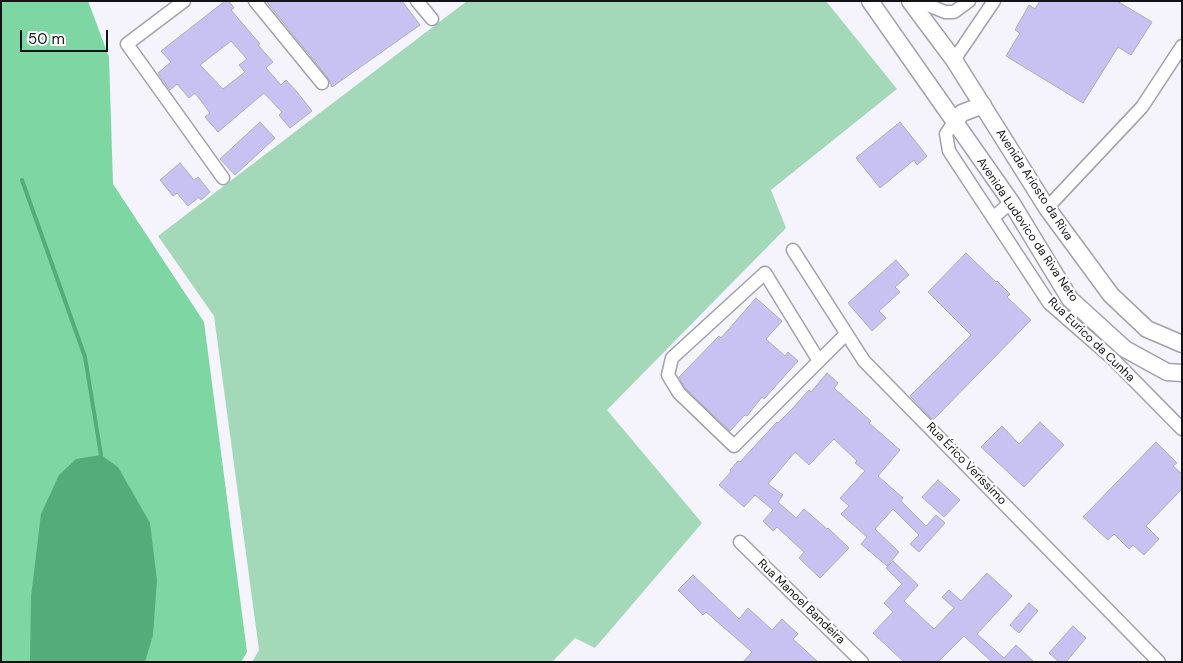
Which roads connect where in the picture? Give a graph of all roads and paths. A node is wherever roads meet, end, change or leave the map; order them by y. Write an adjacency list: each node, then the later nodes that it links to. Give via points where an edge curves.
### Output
1 (184, 1): 14 (street, via 127,44)
2 (255, 1): 11 (street)
3 (417, 1): 8 (street)
4 (870, 1): 13 (street, Avenida Ludovico da Riva Neto)
5 (969, 1): 7 (street, via 954,12)
6 (994, 1): 10 (street)
7 (910, 2): 10 (street, Avenida Ariosto da Riva)
8 (432, 20)
9 (1182, 46): 16 (street, via 1142,107)
10 (954, 60): 12 (street, Avenida Ariosto da Riva)
11 (322, 82)
12 (983, 105): 13 (street, via 962,112); 16 (street, Avenida Ariosto da Riva)
13 (954, 122): 15 (street, Avenida Ludovico da Riva Neto); 17 (street, Rua Eurico da Cunha, via 946,134 949,151)
14 (223, 178)
15 (1011, 202): 17 (street); 21 (street, Avenida Ludovico da Riva Neto, via 1070,299)
16 (1047, 208): 20 (street, Avenida Ariosto da Riva, via 1111,295 1147,329)
17 (993, 218): 21 (street, Rua Eurico da Cunha, via 1049,303)
18 (793, 250): 19 (street, Rua Érico Veríssimo)
19 (846, 334): 22 (street); 27 (street, Rua Érico Veríssimo, via 864,360)
20 (1182, 344)
21 (1118, 354): 23 (street, Avenida Ludovico da Riva Neto, via 1167,372); 24 (street, Rua Eurico da Cunha)
22 (819, 361): 22 (street, via 734,446 679,393 668,375 672,358 764,273)
23 (1182, 373)
24 (1182, 429)
25 (740, 542): 26 (street, Rua Manoel Bandeira)
26 (862, 662)
27 (1159, 662)

